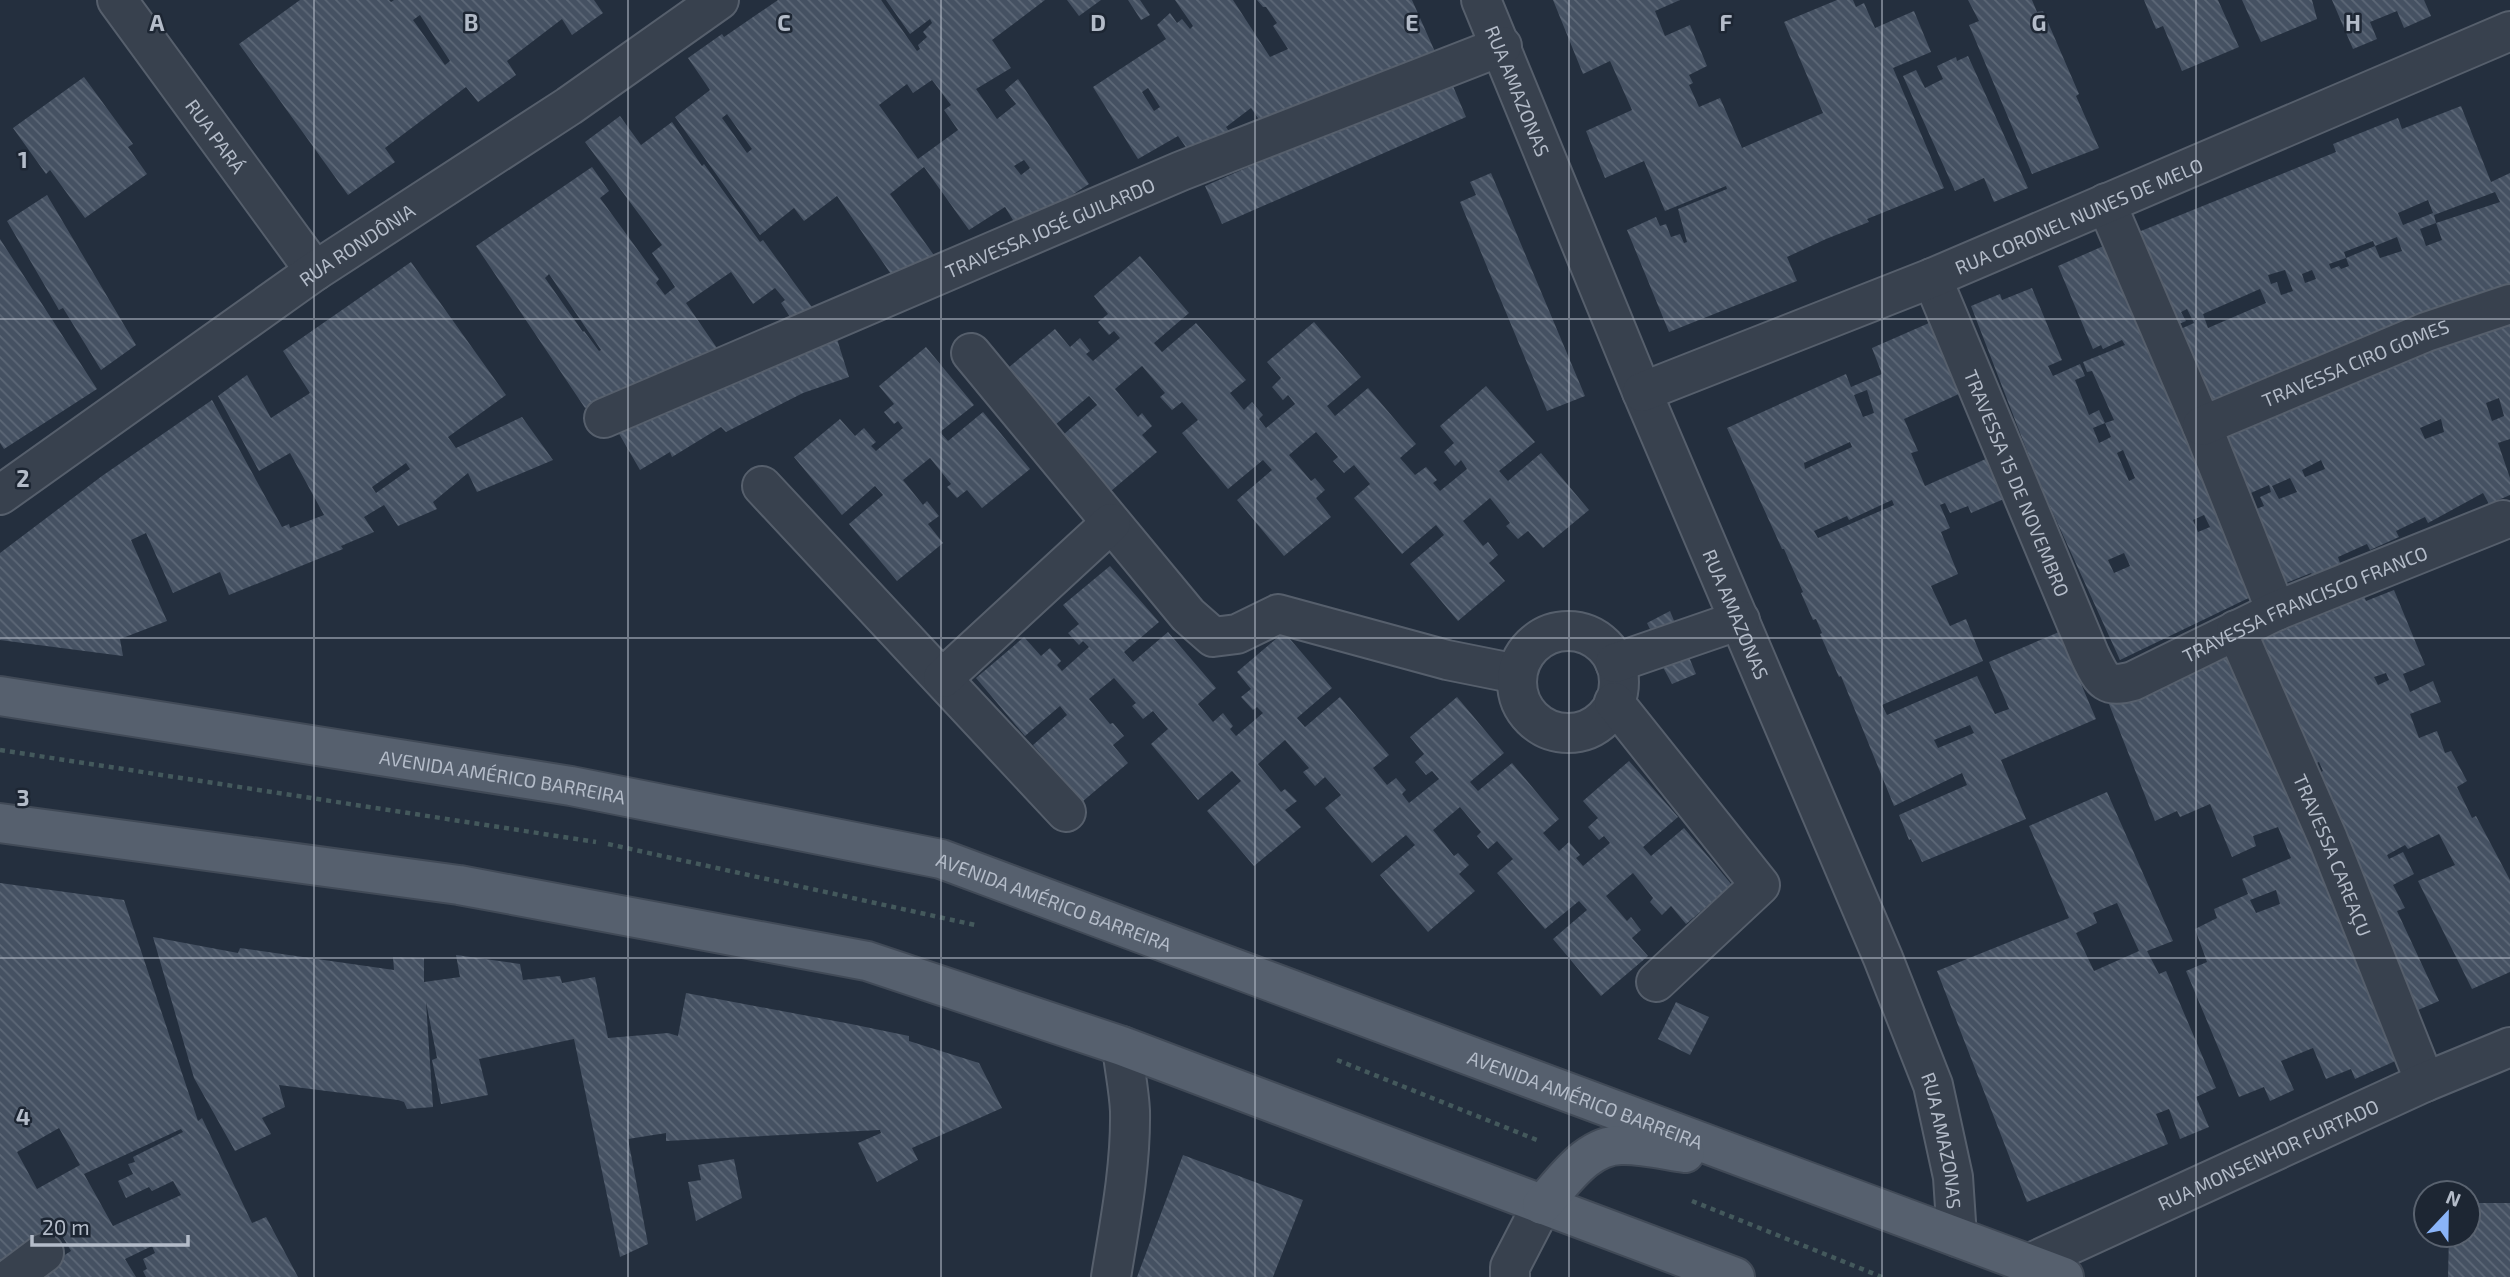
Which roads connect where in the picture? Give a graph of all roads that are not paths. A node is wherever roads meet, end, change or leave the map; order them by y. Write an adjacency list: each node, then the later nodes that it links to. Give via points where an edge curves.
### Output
1 (117, 0): 7 (street, RUA PARÁ)
2 (719, 0): 7 (street, RUA RONDÔNIA, via 569,106)
3 (1481, 0): 5 (street, RUA AMAZONAS)
4 (2510, 32): 6 (street, RUA CORONEL NUNES DE MELO)
5 (1502, 46): 11 (street, RUA AMAZONAS); 12 (street, TRAVESSA JOSÉ GUILARDO, via 1181,171)
6 (2106, 203): 8 (street, RUA CORONEL NUNES DE MELO); 13 (street)
7 (315, 271): 15 (street, RUA RONDÔNIA)
8 (1932, 278): 11 (street, RUA CORONEL NUNES DE MELO); 24 (street, TRAVESSA 15 DE NOVEMBRO, via 2090,656)
9 (2510, 304): 13 (street, TRAVESSA CIRO GOMES, via 2427,332)
10 (971, 354): 17 (street)
11 (1642, 391): 19 (street, RUA AMAZONAS)
12 (604, 418)
13 (2202, 426): 18 (street)
14 (762, 486): 23 (street)
15 (0, 495)
16 (2503, 520): 18 (street, TRAVESSA FRANCISCO FRANCO)
17 (1111, 523): 22 (street, via 1188,615 1213,637 1237,634 1278,614); 23 (street)
18 (2276, 611): 20 (street, TRAVESSA FRANCISCO FRANCO)
19 (1740, 620): 21 (street); 35 (street, RUA AMAZONAS, via 1933,1085 1954,1177)
20 (2236, 630): 24 (street, TRAVESSA FRANCISCO FRANCO, via 2133,681); 32 (street, TRAVESSA CAREAÇU, via 2328,839)
21 (1615, 663): 22 (street, via 1606,648 1592,638 1559,632 1531,647); 26 (street, via 1619,679)
22 (1517, 674): 26 (street, via 1522,707 1548,730 1582,731 1598,724)
23 (943, 678): 27 (street)
24 (2108, 684)
25 (0, 696): 33 (main road, AVENIDA AMÉRICO BARREIRA, via 571,786 941,859)
26 (1614, 702): 29 (street, via 1760,885)
27 (1066, 812)
28 (0, 823): 30 (main road, via 459,885 867,961)
29 (1656, 982)
30 (1122, 1046): 34 (main road); 39 (street, via 1130,1110 1125,1190)
31 (2510, 1046): 32 (street, RUA MONSENHOR FURTADO)
32 (2425, 1082): 37 (street, RUA MONSENHOR FURTADO)
33 (1749, 1161): 34 (main road, via 1621,1144 1585,1158); 35 (main road, AVENIDA AMÉRICO BARREIRA)
34 (1542, 1205): 40 (street, via 1510,1267); 41 (main road)
35 (1957, 1237): 37 (main road, AVENIDA AMÉRICO BARREIRA)
36 (44, 1253): 38 (street)
37 (2028, 1264): 42 (main road, AVENIDA AMÉRICO BARREIRA)
38 (12, 1277)
39 (1111, 1277)
40 (1510, 1277)
41 (1735, 1277)
42 (2064, 1277)

